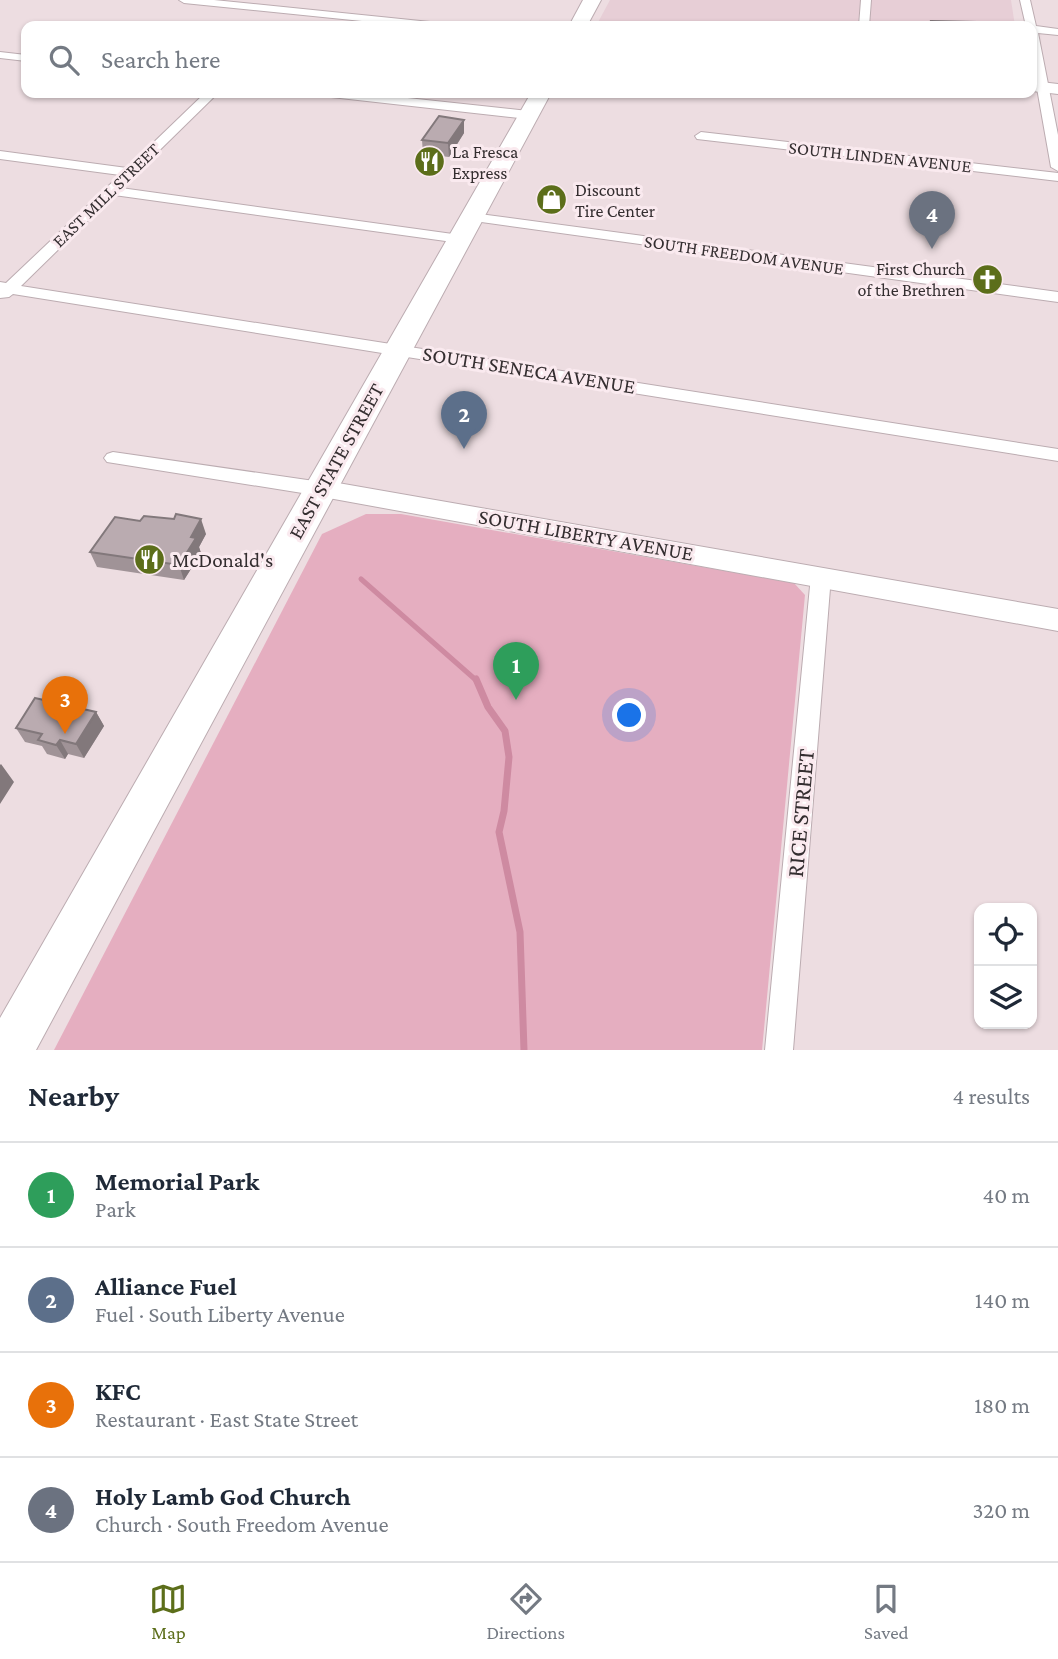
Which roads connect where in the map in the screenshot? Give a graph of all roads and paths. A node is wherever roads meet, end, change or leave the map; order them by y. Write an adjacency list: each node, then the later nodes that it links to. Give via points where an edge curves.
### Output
1 (184, 0): 6 (street)
2 (308, 0): 6 (street)
3 (593, 0): 9 (highway)
4 (866, 0): 10 (street)
5 (1025, 0): 11 (street)
6 (296, 11): 7 (street); 8 (street)
7 (286, 21)
8 (392, 21)
9 (581, 21)
10 (864, 21)
11 (1029, 21)
12 (1037, 30): 13 (street)
13 (1058, 32)
14 (0, 55): 16 (street)
15 (1037, 56): 17 (street)
16 (21, 57)
17 (1044, 88): 23 (street)
18 (207, 98): 24 (street, EAST MILL STREET)
19 (424, 98): 20 (street)
20 (535, 104): 27 (highway, EAST STATE STREET)
21 (701, 136): 25 (street, SOUTH LINDEN AVENUE)
22 (0, 155): 24 (street)
23 (1058, 167)
24 (131, 172): 26 (street, EAST MILL STREET)
25 (1058, 177)
26 (111, 191): 27 (street, SOUTH FREEDOM AVENUE); 28 (street, EAST MILL STREET)
27 (466, 228): 29 (street, SOUTH FREEDOM AVENUE); 30 (highway, EAST STATE STREET)
28 (3, 291): 30 (street, SOUTH SENECA AVENUE)
29 (1058, 297)
30 (398, 349): 31 (street, SOUTH SENECA AVENUE); 33 (highway, EAST STATE STREET)
31 (1058, 456)
32 (113, 457): 33 (street, SOUTH LIBERTY AVENUE)
33 (321, 489): 34 (street, SOUTH LIBERTY AVENUE); 36 (highway, EAST STATE STREET)
34 (821, 576): 35 (street, SOUTH LIBERTY AVENUE); 37 (street, RICE STREET)
35 (1058, 620)
36 (9, 1050)
37 (779, 1050)

